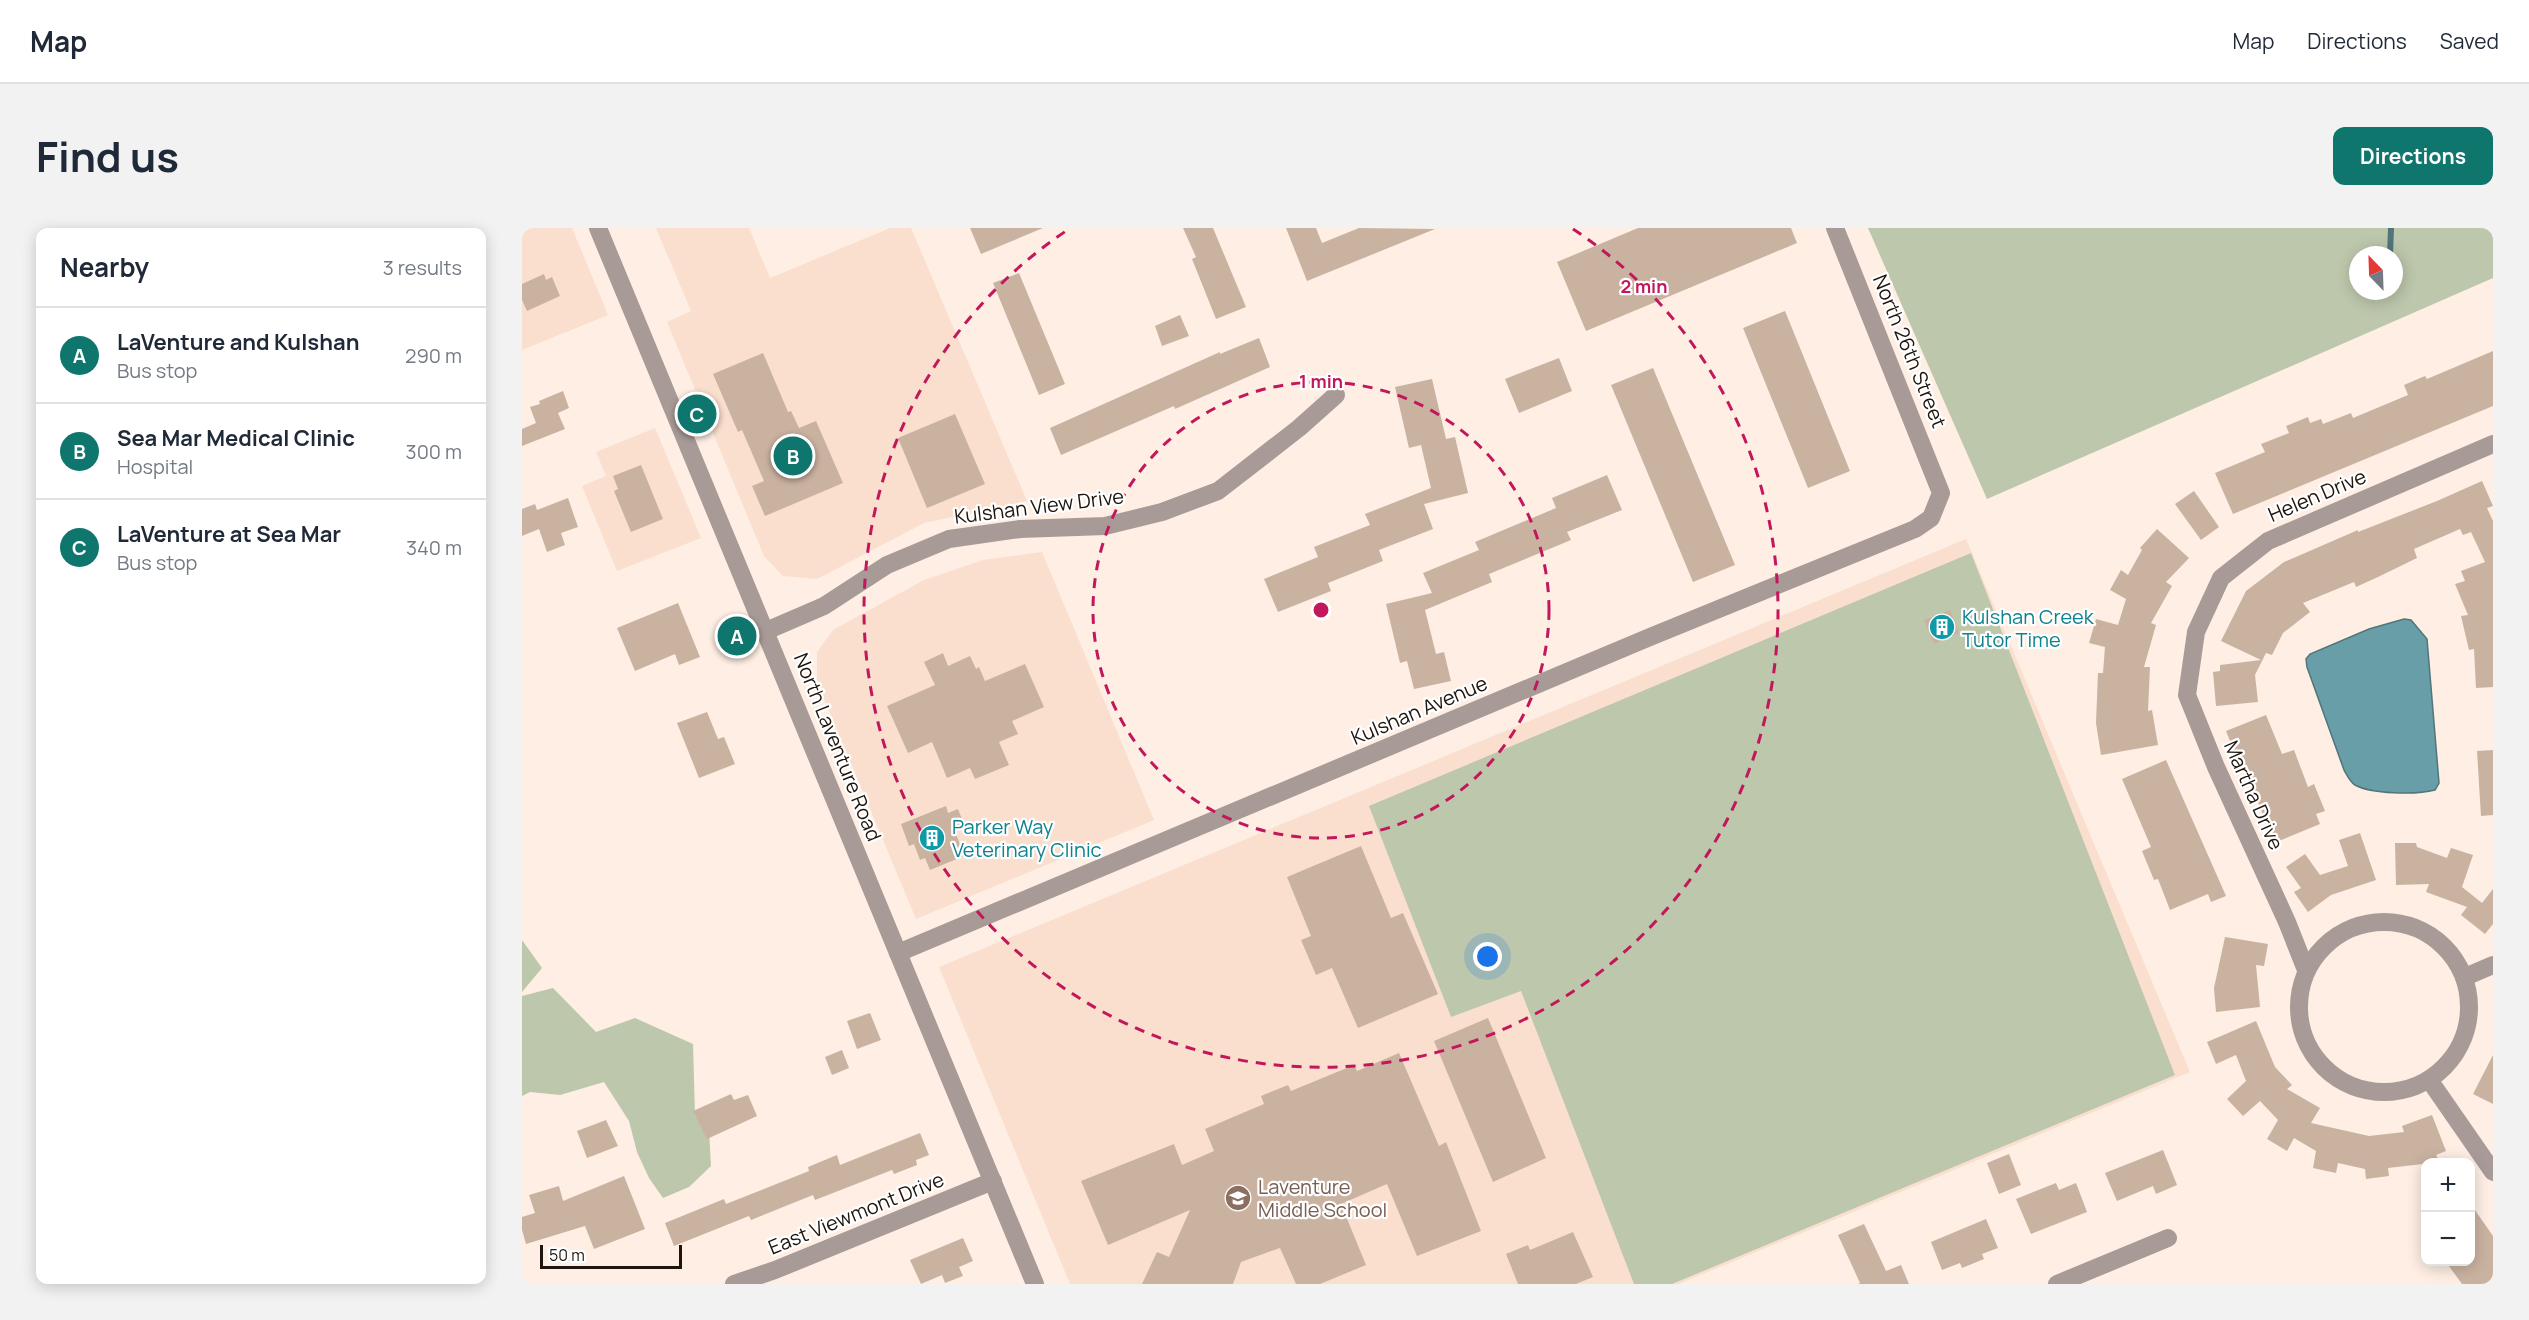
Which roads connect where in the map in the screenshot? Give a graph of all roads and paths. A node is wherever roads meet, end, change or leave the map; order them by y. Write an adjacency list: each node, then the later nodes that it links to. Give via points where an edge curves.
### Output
1 (598, 228): 6 (street, North Laventure Road)
2 (1835, 228): 5 (street, North 26th Street)
3 (1336, 395): 6 (street, Kulshan View Drive, via 1218,491 1162,512 1105,526 1020,529 949,539 887,565 824,606)
4 (2492, 447): 7 (street, Helen Drive, via 2268,541 2221,578)
5 (1941, 493): 8 (street, Kulshan Avenue, via 1931,518 1915,529)
6 (766, 631): 8 (street, North Laventure Road)
7 (2196, 632): 10 (street, Martha Drive, via 2187,695)
8 (898, 953): 14 (street, North Laventure Road)
9 (2493, 965): 11 (street)
10 (2306, 970): 11 (street, via 2326,944 2355,927 2388,921 2421,929 2448,949); 12 (street, via 2298,1006 2305,1042 2326,1072 2359,1090 2395,1093)
11 (2465, 977): 12 (street, via 2470,1016 2458,1053)
12 (2430, 1081): 13 (street)
13 (2493, 1172)
14 (993, 1181): 16 (street, East Viewmont Drive); 18 (street, North Laventure Road)
15 (2168, 1238): 19 (street)
16 (779, 1277): 17 (street, East Viewmont Drive)
17 (734, 1284)
18 (1035, 1284)
19 (2057, 1284)

